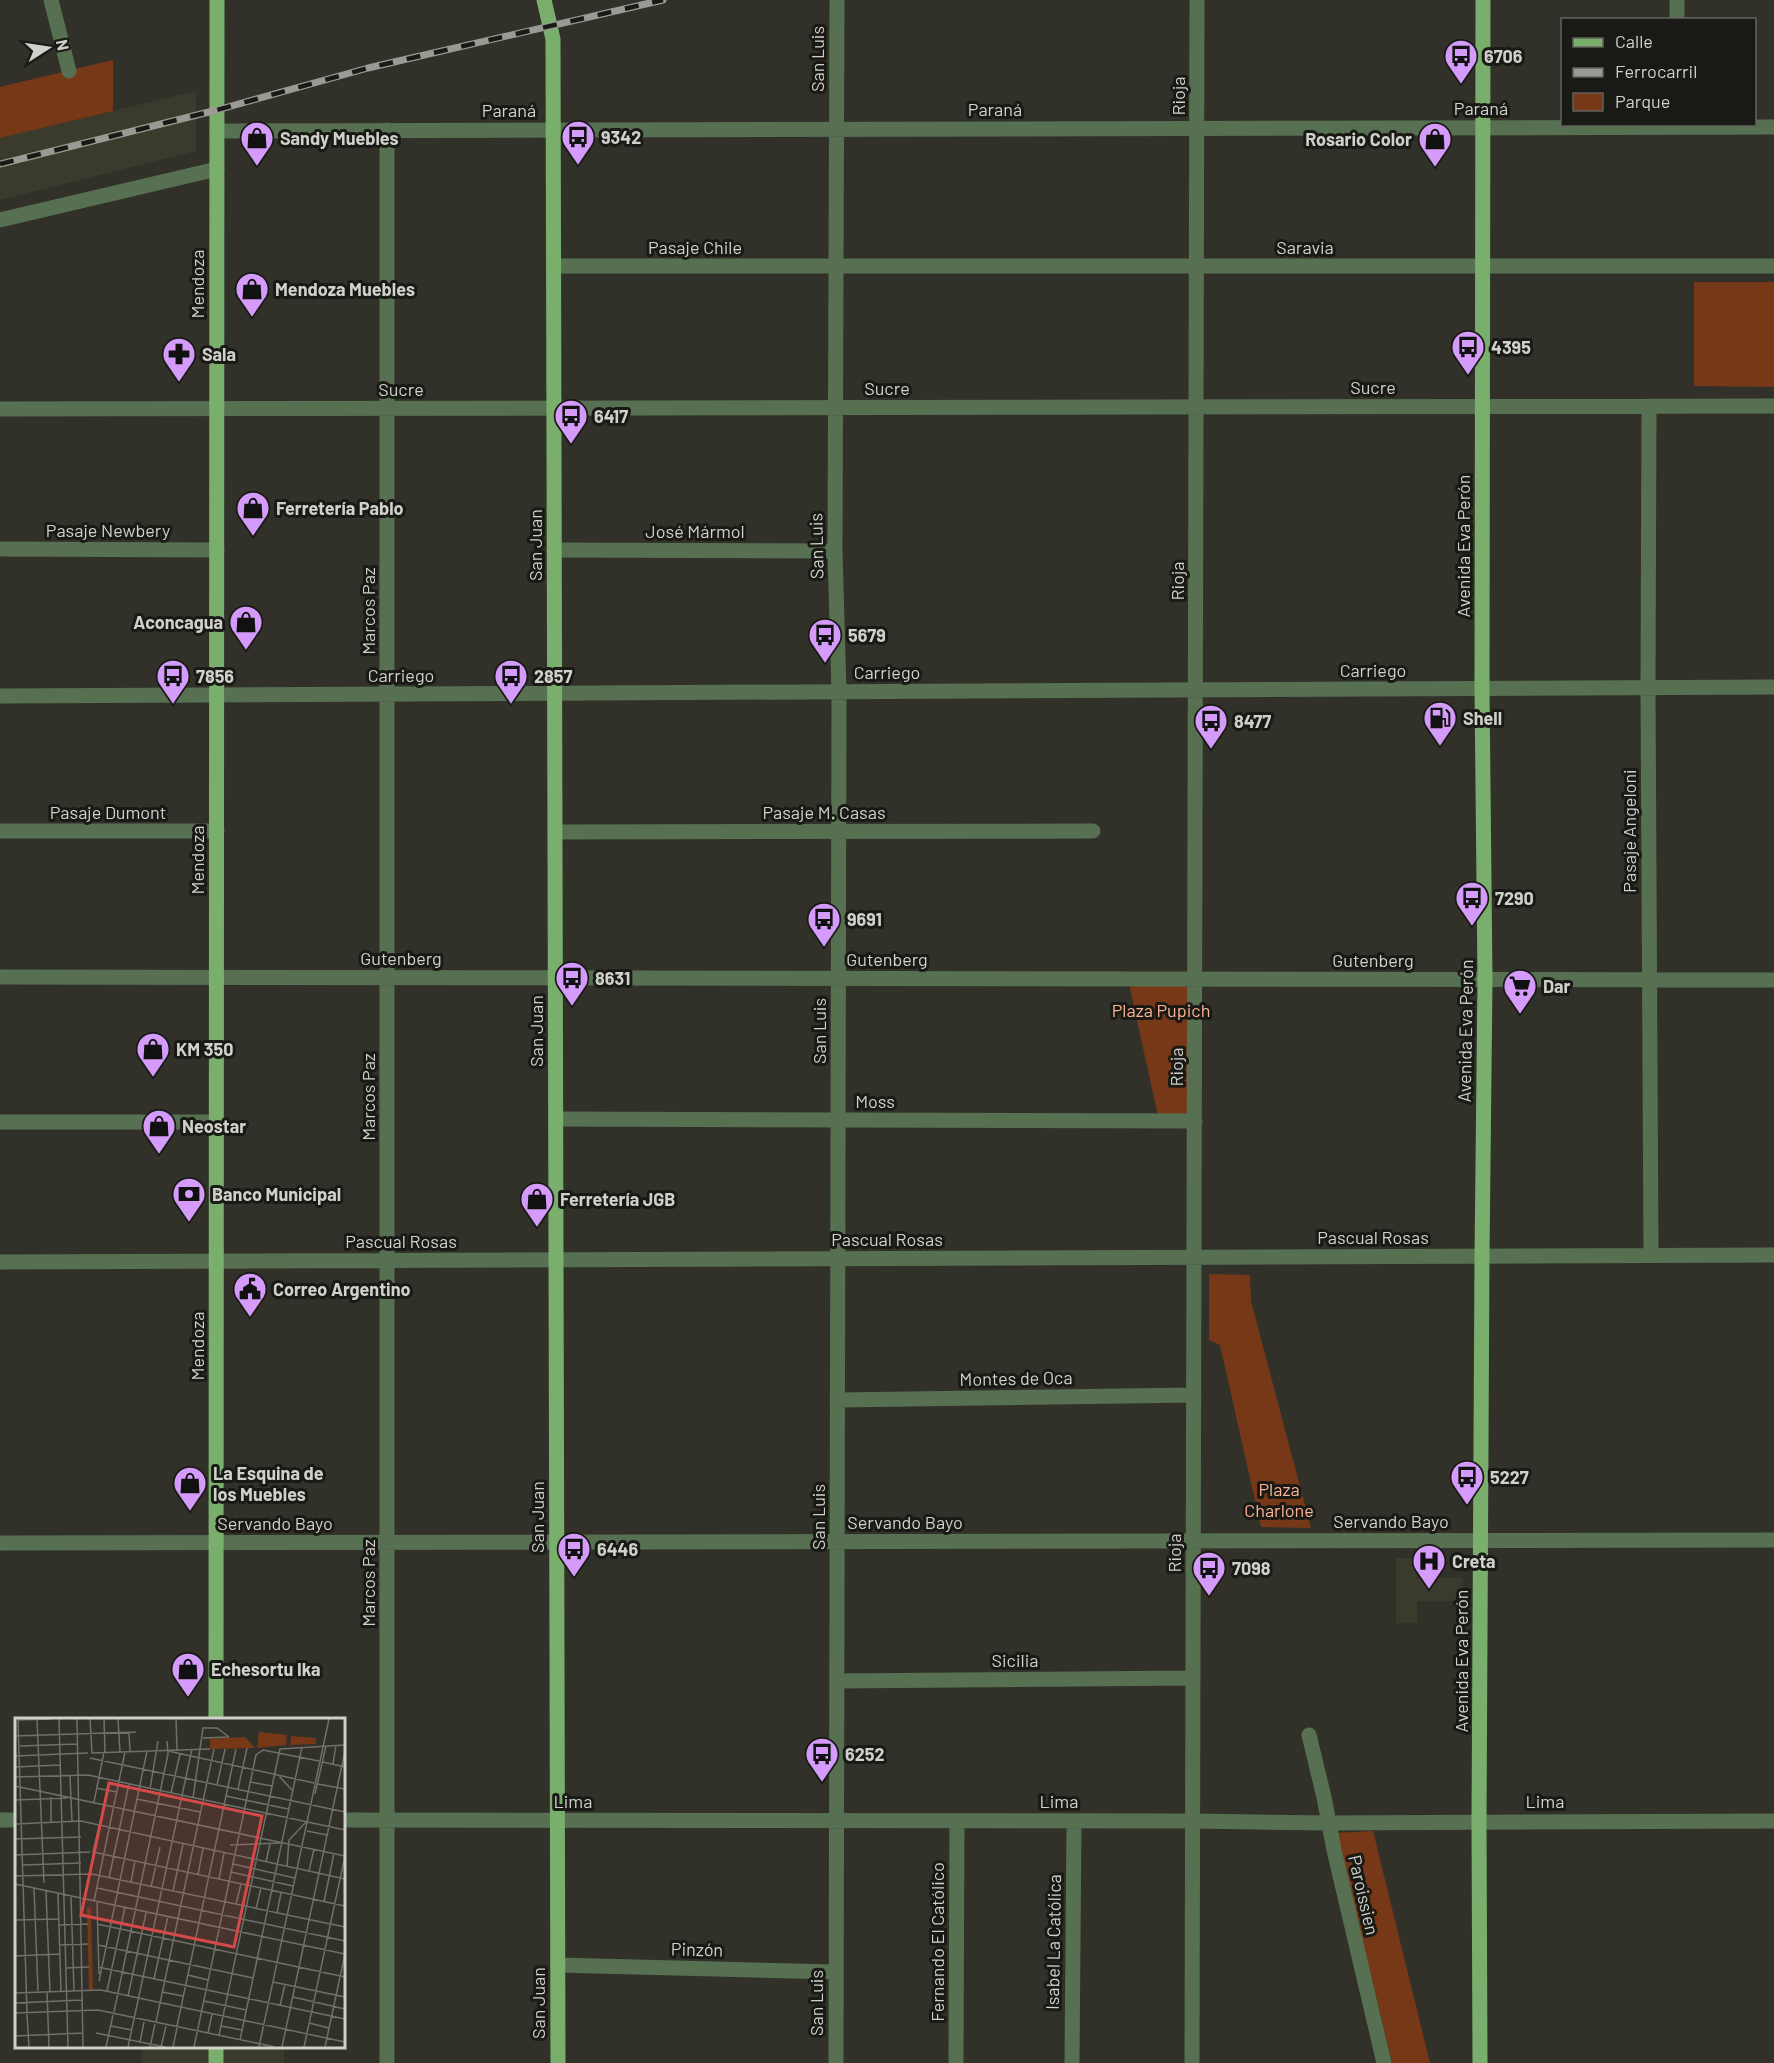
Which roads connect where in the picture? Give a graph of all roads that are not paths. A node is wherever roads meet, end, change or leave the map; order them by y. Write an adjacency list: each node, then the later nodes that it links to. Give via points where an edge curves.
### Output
1 (51, 0): 9 (street)
2 (217, 0): 17 (main road, Mendoza)
3 (544, 0): 14 (main road, San Juan, via 553,39)
4 (837, 0): 15 (street, San Luis)
5 (1197, 0): 12 (street, Rioja)
6 (1483, 0): 13 (main road, Avenida Eva Perón)
7 (1677, 0): 8 (street)
8 (1677, 18)
9 (69, 71)
10 (1677, 126): 11 (street, Paraná); 13 (street, Paraná)
11 (1774, 127)
12 (1198, 128): 13 (street, Paraná); 15 (street, Paraná); 24 (street, Rioja)
13 (1483, 128): 22 (main road, Avenida Eva Perón)
14 (553, 129): 15 (street, Paraná); 16 (street, Paraná); 20 (main road, San Juan)
15 (836, 129): 21 (street, San Luis)
16 (387, 130): 17 (street, Paraná); 29 (street, Marcos Paz)
17 (217, 131): 18 (main road, Mendoza)
18 (217, 169): 19 (street); 33 (main road, Mendoza)
19 (0, 220)
20 (554, 266): 21 (street, Pasaje Chile); 30 (main road, San Juan)
21 (836, 266): 24 (street, Saravia); 31 (street, San Luis)
22 (1483, 266): 23 (street, Saravia); 24 (street, Saravia); 28 (main road, Avenida Eva Perón)
23 (1774, 266)
24 (1198, 267): 27 (street, Rioja)
25 (1649, 406): 26 (street, Sucre); 28 (street, Sucre); 39 (street, Pasaje Angeloni)
26 (1774, 406)
27 (1197, 407): 28 (street, Sucre); 31 (street, Sucre); 41 (street, Rioja)
28 (1482, 407): 40 (main road, Avenida Eva Perón)
29 (387, 408): 30 (street, Sucre); 33 (street, Sucre); 44 (street, Marcos Paz)
30 (554, 408): 31 (street, Sucre); 36 (main road, San Juan)
31 (835, 408): 37 (street, San Luis)
32 (0, 409): 33 (street, Sucre)
33 (217, 409): 35 (main road, Mendoza)
34 (0, 549): 35 (street, Pasaje Newbery)
35 (217, 550): 45 (main road, Mendoza)
36 (554, 550): 37 (street, José Mármol); 43 (main road, San Juan)
37 (835, 551): 42 (street, San Luis)
38 (1774, 687): 39 (street, Carriego)
39 (1648, 688): 40 (street, Carriego); 59 (street, Pasaje Angeloni)
40 (1482, 689): 41 (street, Carriego); 58 (main road, Avenida Eva Perón)
41 (1196, 690): 42 (street, Carriego); 57 (street, Rioja)
42 (839, 692): 43 (street, Carriego); 49 (street, San Luis)
43 (555, 693): 44 (street, Carriego); 51 (main road, San Juan)
44 (387, 694): 45 (street, Carriego); 54 (street, Marcos Paz)
45 (217, 695): 46 (street, Carriego); 48 (main road, Mendoza)
46 (0, 696)
47 (0, 831): 48 (street, Pasaje Dumont)
48 (217, 831): 53 (main road, Mendoza)
49 (839, 831): 50 (street, Pasaje M. Casas); 51 (street, Pasaje M. Casas); 56 (street, San Luis)
50 (1093, 831)
51 (555, 832): 55 (main road, San Juan)
52 (0, 977): 53 (street, Gutenberg)
53 (217, 977): 54 (street, Gutenberg); 65 (main road, Mendoza)
54 (387, 978): 55 (street, Gutenberg); 73 (street, Marcos Paz)
55 (555, 978): 56 (street, Gutenberg); 61 (main road, San Juan)
56 (838, 978): 57 (street, Gutenberg); 62 (street, San Luis)
57 (1196, 979): 58 (street, Gutenberg); 63 (street, Rioja)
58 (1485, 980): 59 (street, Gutenberg); 68 (main road, Avenida Eva Perón)
59 (1648, 980): 60 (street, Gutenberg); 66 (street, Pasaje Angeloni)
60 (1774, 980)
61 (556, 1119): 62 (street, Moss); 70 (main road, San Juan)
62 (838, 1120): 63 (street, Moss); 71 (street, San Luis)
63 (1195, 1121): 69 (street, Rioja)
64 (0, 1122): 65 (street)
65 (216, 1122): 72 (main road, Mendoza)
66 (1651, 1255): 67 (street, Pascual Rosas); 68 (street, Pascual Rosas)
67 (1774, 1255)
68 (1482, 1256): 69 (street, Pascual Rosas); 79 (main road, Avenida Eva Perón)
69 (1195, 1257): 71 (street, Pascual Rosas); 75 (street, Rioja)
70 (556, 1259): 71 (street, Pascual Rosas); 73 (street, Pascual Rosas); 81 (main road, San Juan)
71 (838, 1259): 76 (street, San Luis)
72 (216, 1261): 73 (street, Pascual Rosas); 74 (street, Pascual Rosas); 84 (main road, Mendoza)
73 (387, 1261): 80 (street, Marcos Paz)
74 (0, 1262)
75 (1194, 1395): 76 (street, Montes de Oca); 78 (street, Rioja)
76 (837, 1400): 82 (street, San Luis)
77 (1774, 1540): 79 (street, Servando Bayo)
78 (1194, 1541): 79 (street, Servando Bayo); 82 (street, Servando Bayo); 85 (street, Rioja)
79 (1481, 1541): 96 (main road, Avenida Eva Perón)
80 (387, 1542): 81 (street, Servando Bayo); 84 (street, Servando Bayo); 90 (street, Marcos Paz)
81 (556, 1542): 82 (street, Servando Bayo); 91 (main road, San Juan)
82 (837, 1542): 86 (street, San Luis)
83 (0, 1543): 84 (street, Servando Bayo)
84 (216, 1543): 87 (main road, Mendoza)
85 (1193, 1678): 86 (street, Sicilia); 95 (street, Rioja)
86 (837, 1681): 92 (street, San Luis)
87 (216, 1718)
88 (1309, 1735): 98 (street, Paroissien)
89 (345, 1820): 90 (street, Lima)
90 (387, 1821): 91 (street, Lima); 101 (street, Marcos Paz)
91 (557, 1821): 92 (street, Lima); 99 (main road, San Juan)
92 (836, 1821): 93 (street, Lima); 100 (street, San Luis)
93 (957, 1821): 94 (street, Lima); 104 (street, Fernando El Católico)
94 (1074, 1821): 95 (street, Lima); 105 (street, Isabel La Católica)
95 (1193, 1821): 98 (street, Lima); 106 (street, Rioja)
96 (1479, 1821): 97 (street, Lima); 98 (street, Lima); 108 (main road, Avenida Eva Perón)
97 (1774, 1821)
98 (1328, 1823): 107 (street, Paroissien)
99 (558, 1965): 100 (street, Pinzón); 102 (main road, San Juan)
100 (836, 1972): 103 (street, San Luis)
101 (387, 2063)
102 (558, 2063)
103 (836, 2063)
104 (957, 2063)
105 (1072, 2063)
106 (1192, 2063)
107 (1384, 2063)
108 (1480, 2063)

